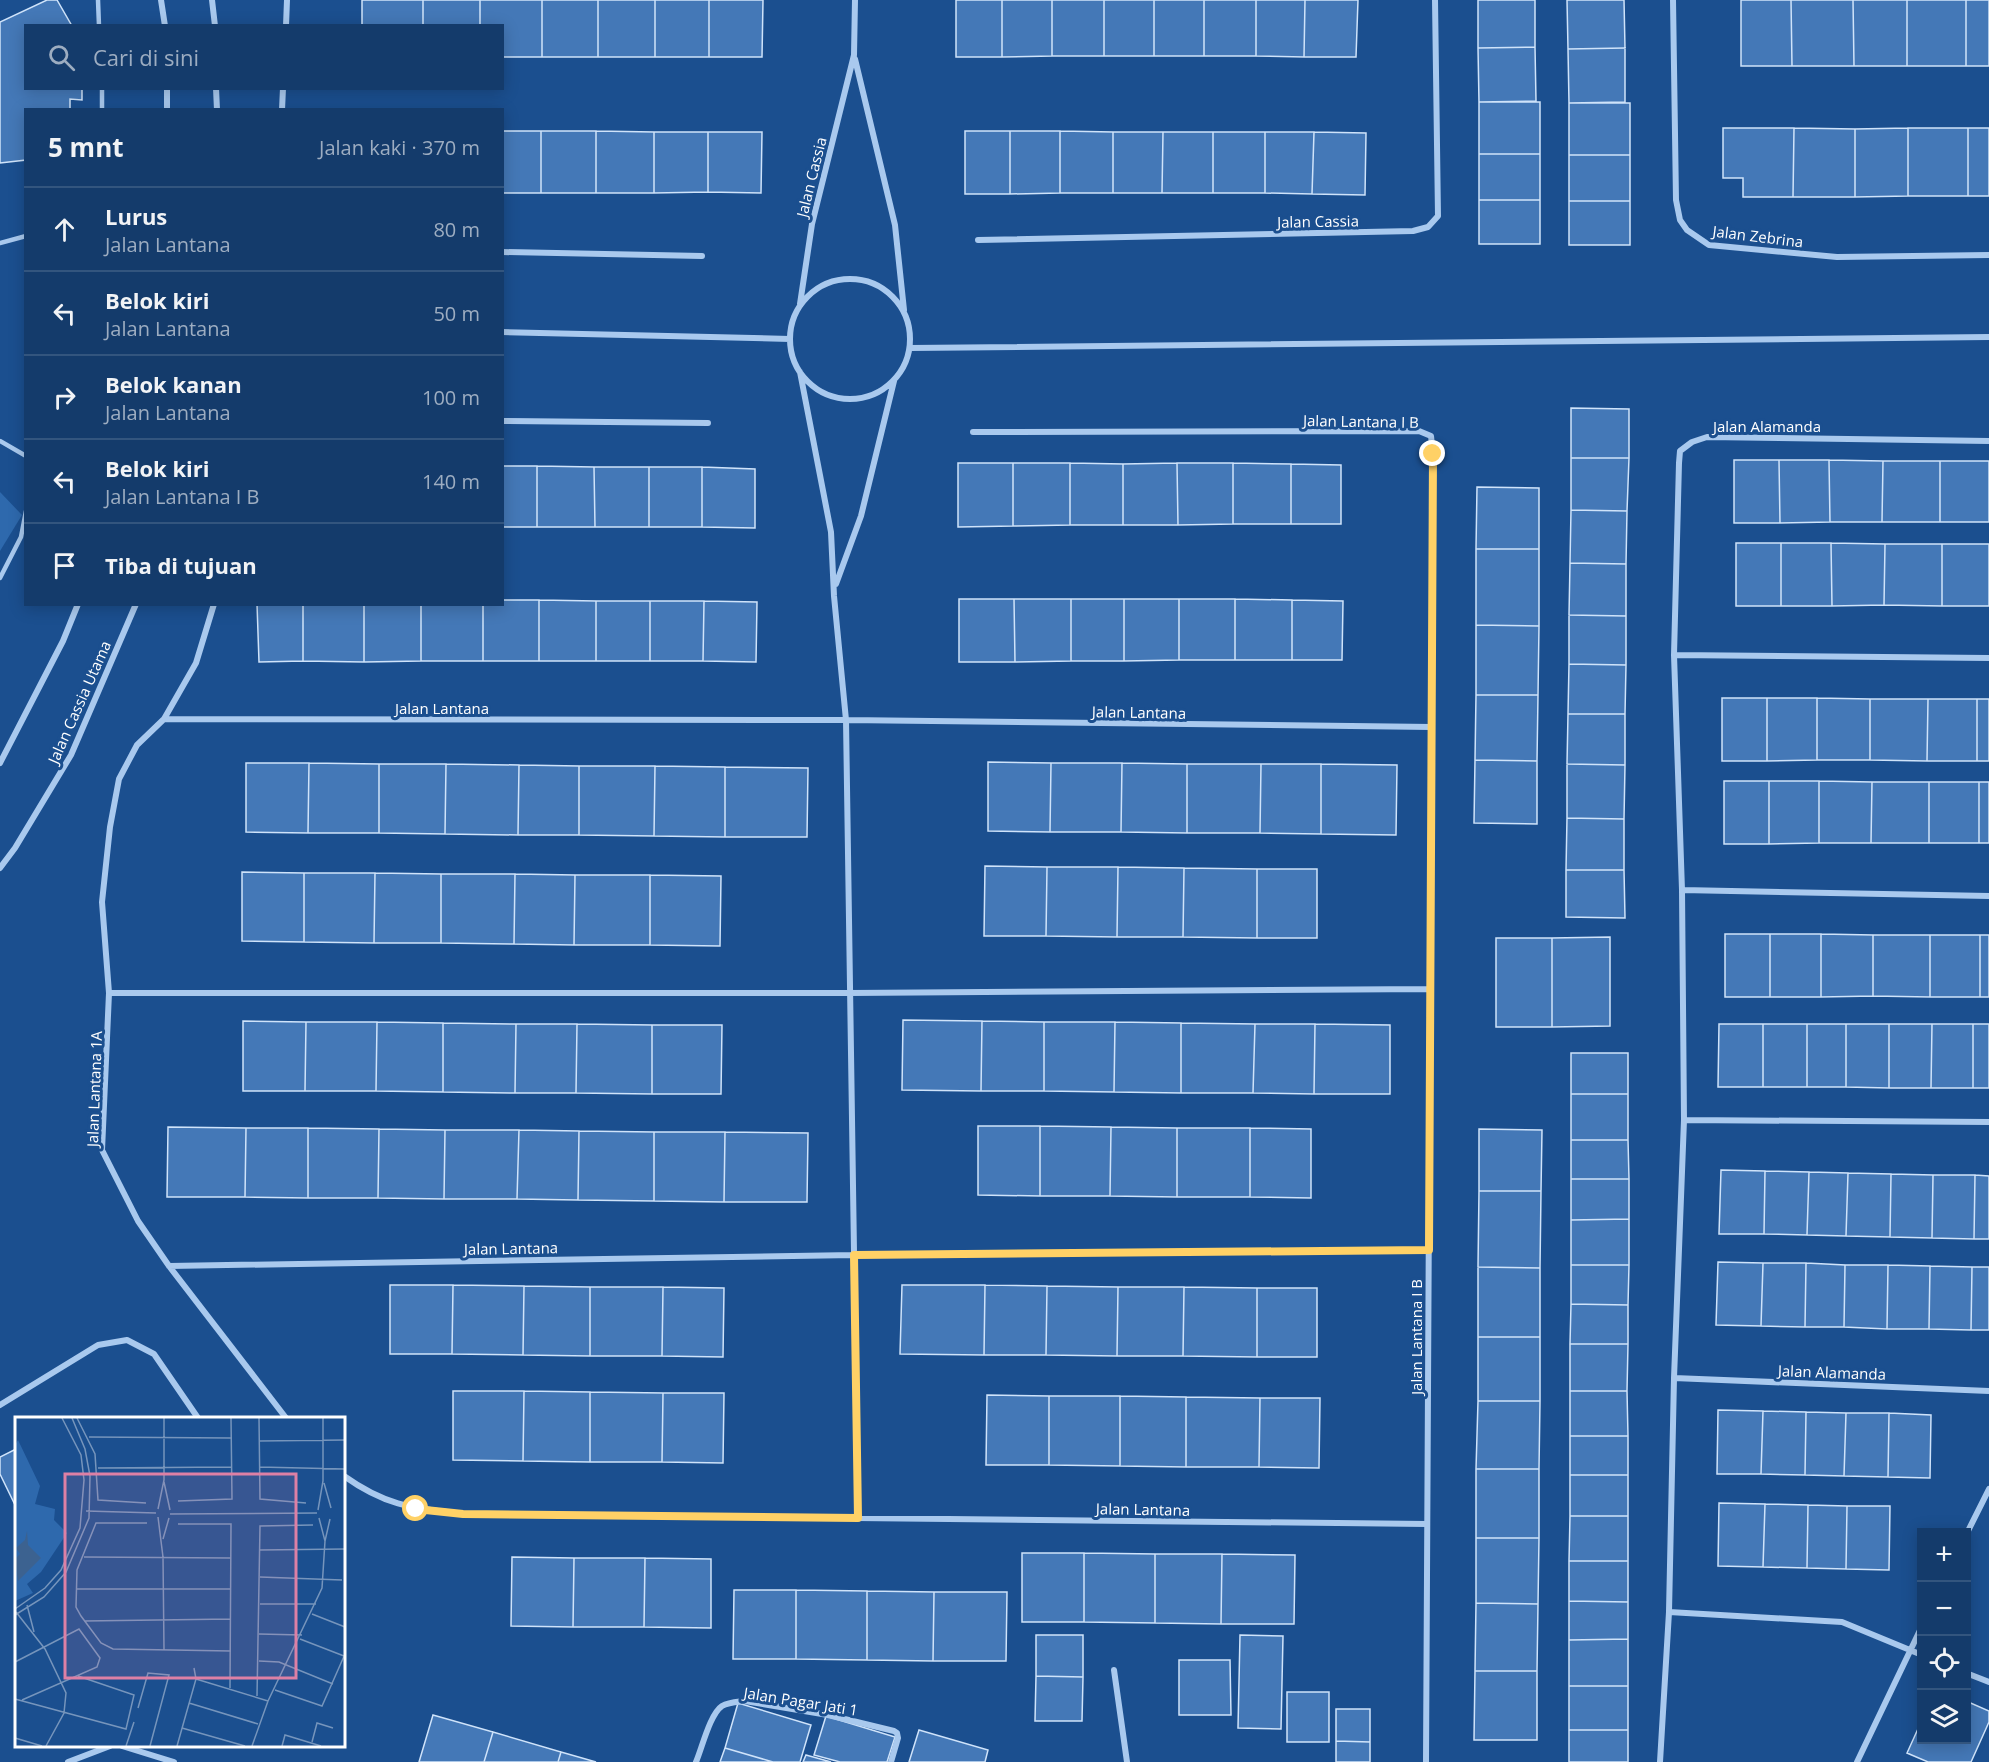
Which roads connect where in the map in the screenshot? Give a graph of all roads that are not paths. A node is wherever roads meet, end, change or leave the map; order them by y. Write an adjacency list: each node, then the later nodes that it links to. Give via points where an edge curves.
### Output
1 (98, 0): 8 (lane)
2 (161, 0): 9 (street)
3 (212, 0): 10 (street)
4 (287, 0): 11 (street)
5 (855, 0): 12 (street, Jalan Cassia)
6 (1435, 0): 22 (street, Jalan Cassia, via 1438,216 1428,227 1413,231)
7 (1673, 0): 25 (street, Jalan Zebrina, via 1676,200 1680,220 1687,230 1709,245 1838,257)
8 (99, 24)
9 (165, 24)
10 (215, 24)
11 (286, 24)
12 (854, 55): 27 (street, Jalan Cassia, via 812,224); 28 (street, Jalan Cassia, via 895,225)
13 (102, 90): 17 (lane)
14 (167, 90): 18 (street)
15 (216, 90): 19 (street)
16 (283, 90): 20 (street)
17 (102, 108)
18 (167, 108)
19 (217, 108)
20 (282, 108)
21 (24, 237): 23 (lane)
22 (978, 240)
23 (0, 243)
24 (504, 252): 26 (street)
25 (1989, 255)
26 (702, 256)
27 (800, 305): 28 (street, via 815,290 834,280 855,279 875,284 893,296); 31 (street, via 792,321)
28 (905, 313): 32 (street)
29 (504, 332): 31 (street)
30 (1989, 337): 32 (street)
31 (790, 339): 33 (street, via 792,357)
32 (910, 348): 34 (street)
33 (800, 372): 34 (street, via 828,395 845,399 880,391); 43 (street, via 831,532)
34 (894, 380): 43 (street, via 861,516)
35 (504, 421): 36 (street)
36 (708, 423)
37 (973, 432): 51 (street, Jalan Lantana I B, via 1419,431 1431,436)
38 (0, 441): 40 (lane)
39 (1989, 441): 47 (street, Jalan Alamanda, via 1707,437 1692,442 1680,451)
40 (24, 455)
41 (24, 521): 42 (lane, via 21,537)
42 (0, 578)
43 (834, 587): 50 (street)
44 (77, 606): 52 (street)
45 (135, 606): 53 (street, Jalan Cassia Utama, via 71,755)
46 (213, 606): 49 (street, via 196,663)
47 (1674, 655): 48 (street); 54 (street, Jalan Alamanda)
48 (1989, 658)
49 (164, 719): 50 (street, Jalan Lantana); 57 (street, Jalan Lantana 1A, via 137,745 118,779 102,902)
50 (846, 720): 51 (street, Jalan Lantana); 58 (street)
51 (1432, 727): 56 (street, Jalan Lantana I B)
52 (0, 763)
53 (0, 868)
54 (1682, 890): 55 (street); 59 (street, Jalan Alamanda)
55 (1989, 896)
56 (1431, 989): 58 (street); 61 (street, Jalan Lantana I B)
57 (109, 993): 58 (street); 63 (street, Jalan Lantana 1A, via 102,1150 138,1221)
58 (850, 993): 62 (street)
59 (1684, 1120): 60 (street); 64 (street, Jalan Alamanda)
60 (1989, 1122)
61 (1429, 1250): 62 (street, Jalan Lantana); 72 (street, Jalan Lantana I B)
62 (854, 1255): 63 (street, Jalan Lantana); 71 (street)
63 (169, 1266): 68 (street, Jalan Lantana 1A)
64 (1674, 1377): 65 (street, Jalan Alamanda); 74 (street, Jalan Alamanda)
65 (1989, 1390)
66 (0, 1405): 67 (street, via 98,1345 127,1340 154,1354)
67 (197, 1417)
68 (284, 1417)
69 (345, 1477): 71 (street, Jalan Lantana, via 390,1502 463,1514)
70 (1989, 1489): 73 (street)
71 (858, 1518): 72 (street, Jalan Lantana)
72 (1427, 1524): 88 (street, Jalan Lantana I B)
73 (1970, 1528)
74 (1669, 1612): 76 (street, via 1842,1622); 89 (street, Jalan Alamanda)
75 (1917, 1636): 76 (street)
76 (1910, 1650): 77 (street); 90 (street)
77 (1917, 1653)
78 (1114, 1670): 87 (street)
79 (1971, 1675): 80 (street)
80 (1989, 1682)
81 (107, 1747): 83 (street)
82 (125, 1747): 84 (street)
83 (68, 1762)
84 (174, 1762)
85 (696, 1762): 86 (street, Jalan Pagar Jati 1, via 715,1713 722,1706 745,1701 894,1731 898,1738)
86 (891, 1762)
87 (1127, 1762)
88 (1426, 1762)
89 (1660, 1762)
90 (1857, 1762)

